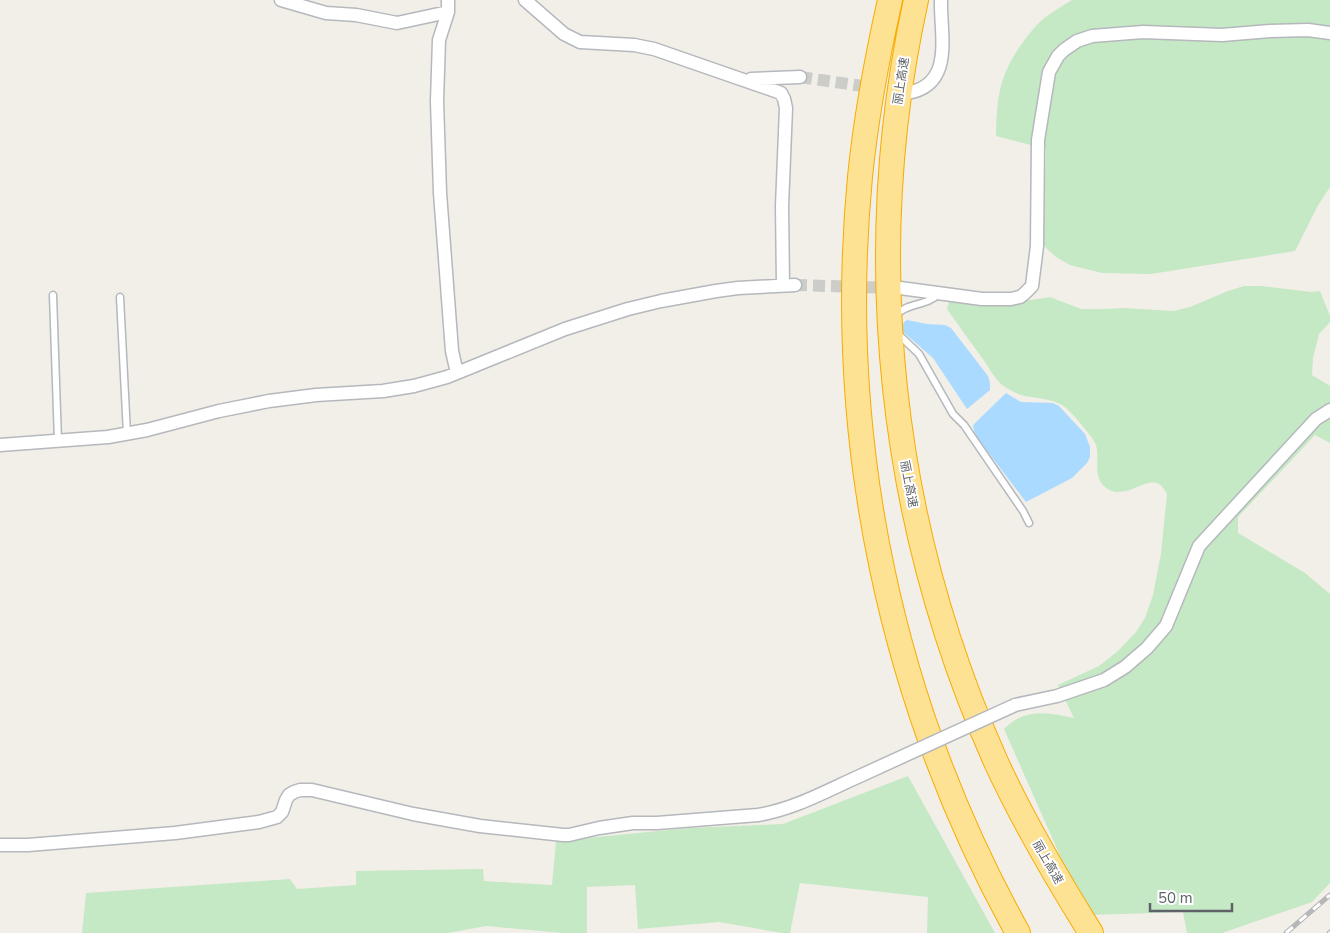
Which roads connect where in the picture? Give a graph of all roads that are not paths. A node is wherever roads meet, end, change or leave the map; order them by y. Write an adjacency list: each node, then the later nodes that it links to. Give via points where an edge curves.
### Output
1 (281, 0): 6 (street, via 326,13 397,23)
2 (525, 0): 9 (street, via 564,34 580,42 654,49)
3 (890, 0): 22 (highway, via 873,82 856,222 855,365 870,506 900,645 928,736 983,867)
4 (916, 0): 23 (highway, 丽上高速, via 897,111 888,246 892,363 906,470 920,540 963,682 1015,802)
5 (941, 0): 10 (street, via 940,69 924,87)
6 (448, 6): 15 (street, via 439,40 437,101 440,193 452,351)
7 (1330, 32): 12 (street, via 1299,30 1222,35 1143,32 1077,40 1058,56 1047,81 1038,140 1032,286 1020,297 1011,299)
8 (800, 78): 9 (street)
9 (741, 79): 15 (street, via 781,93 784,99 782,206 789,285 708,292 628,309 565,329)
10 (907, 92)
11 (900, 288): 12 (street)
12 (939, 293): 20 (lane, via 934,299 902,309 896,315 894,327 919,354 953,414 1024,511)
13 (53, 295): 18 (lane)
14 (120, 298): 17 (lane)
15 (457, 373): 17 (street, via 398,389 268,401)
16 (1330, 410): 21 (street, bridge, via 1316,419 1199,546 1166,626 1125,667 1104,680 1057,696 1015,705 795,805 771,812 621,825 569,835 471,825 306,789 289,795 277,817 259,822 175,833)
17 (128, 434): 18 (street)
18 (58, 441): 19 (street)
19 (0, 446)
20 (1029, 523)
21 (0, 845)
22 (1018, 933)
23 (1091, 933)

